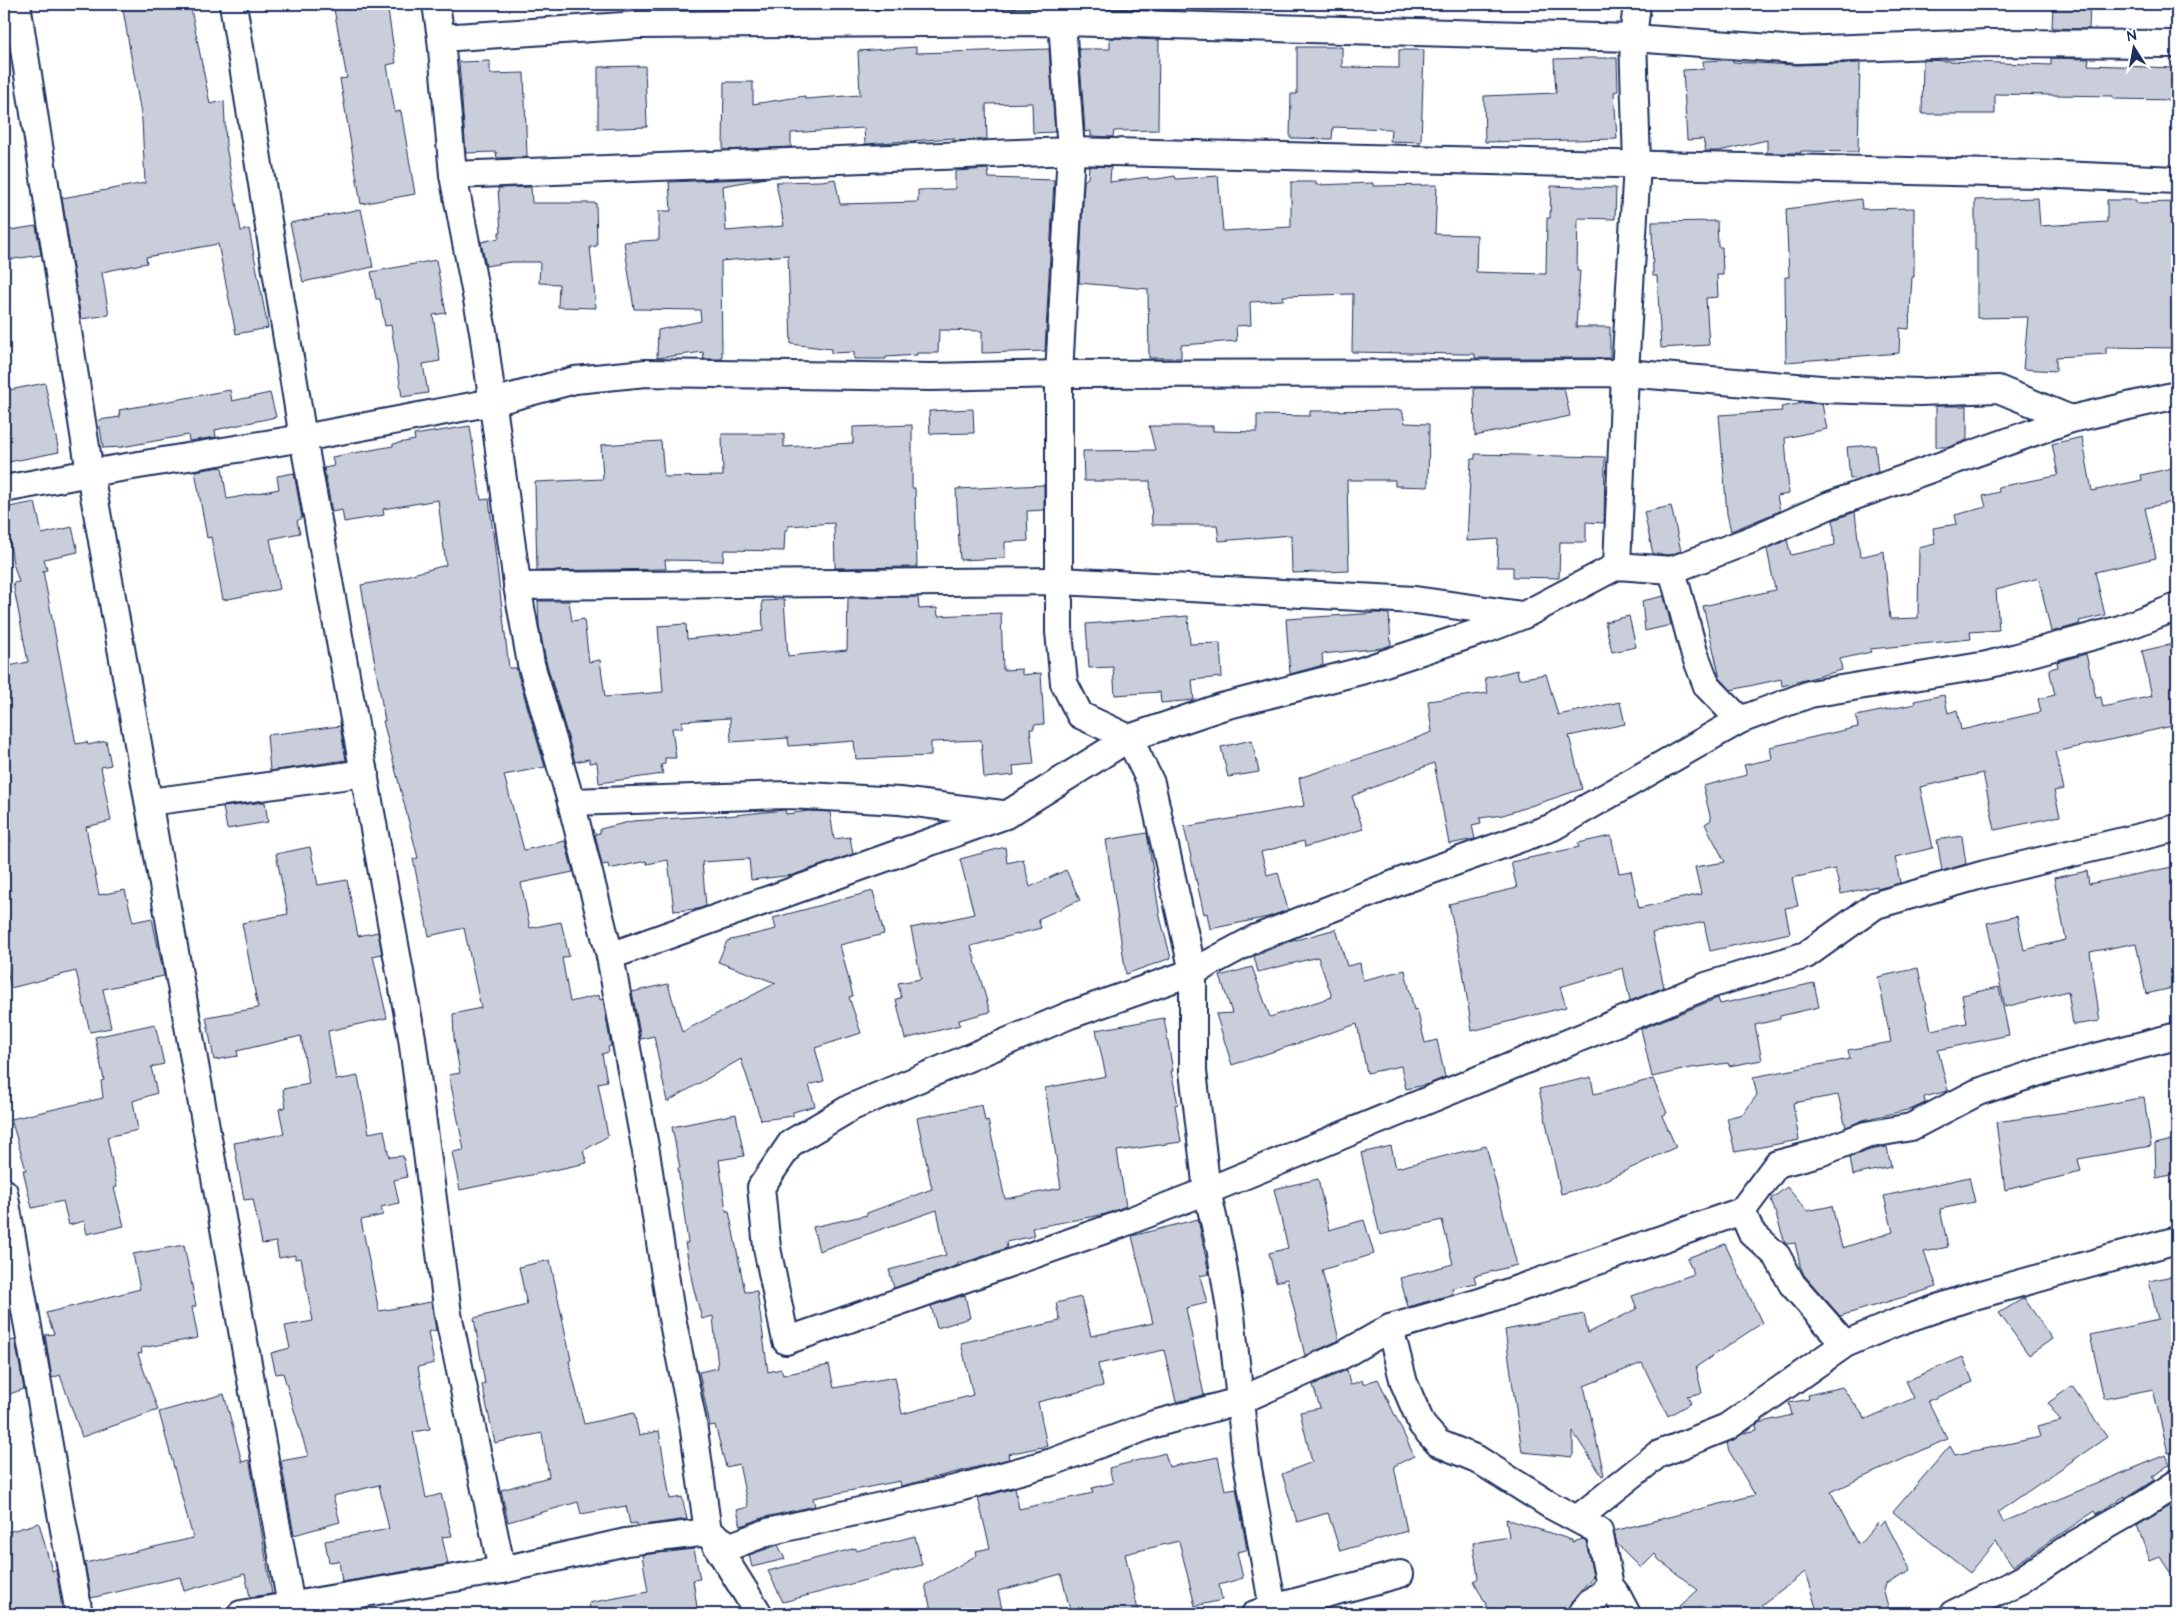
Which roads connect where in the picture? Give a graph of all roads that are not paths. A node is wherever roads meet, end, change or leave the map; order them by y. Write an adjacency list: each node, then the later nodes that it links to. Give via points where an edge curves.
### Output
1 (17, 4): 19 (street)
2 (233, 4): 18 (street)
3 (436, 4): 6 (street)
4 (1636, 4): 7 (street)
5 (1063, 13): 6 (street, via 638,25); 7 (street); 9 (street)
6 (441, 38): 11 (street)
7 (1633, 38): 8 (street, via 1798,50 1989,43); 10 (street)
8 (2177, 44)
9 (1071, 151): 10 (street); 11 (street); 14 (street)
10 (1637, 164): 12 (street); 13 (street)
11 (453, 175): 16 (street)
12 (2177, 180)
13 (1625, 373): 14 (street); 17 (street, via 1821,389 1920,392 1998,389); 21 (street)
14 (1059, 374): 16 (street, via 932,377 646,373 575,380); 23 (street)
15 (2177, 395): 17 (street)
16 (493, 402): 18 (street); 24 (street)
17 (2071, 419): 22 (street, via 1830,505)
18 (303, 438): 19 (street); 29 (street)
19 (90, 473): 20 (street); 30 (street)
20 (4, 489)
21 (1617, 566): 22 (street); 26 (street)
22 (1672, 570): 27 (street, via 1694,652 1707,686)
23 (1060, 581): 24 (street); 26 (street, via 1415,600); 28 (street, via 1059,632 1064,683 1080,715)
24 (517, 586): 31 (street, via 531,664)
25 (2177, 607): 27 (street, via 2120,629 1987,665 1810,694)
26 (1524, 615): 28 (street, via 1361,671 1221,707)
27 (1740, 720): 35 (street, via 1553,828 1404,880 1256,938)
28 (1129, 738): 32 (street); 35 (street, via 1151,783)
29 (365, 773): 30 (street); 47 (street, via 412,1038 448,1314)
30 (149, 802): 50 (street)
31 (571, 802): 32 (street, via 789,795 900,801); 34 (street)
32 (1006, 815): 34 (street)
33 (2177, 828): 38 (street, via 1985,874 1876,905 1806,956 1706,986)
34 (610, 956): 46 (street, via 693,1422)
35 (1193, 972): 38 (street, via 1193,1071); 38 (street, via 1070,1015 852,1107 791,1143 762,1187 768,1248 786,1341)
36 (2177, 1036): 39 (street, via 2040,1072 1978,1092 1911,1127 1866,1135 1819,1153 1777,1164)
37 (4, 1192): 52 (street)
38 (1207, 1192): 43 (street, via 1232,1314)
39 (1742, 1210): 41 (street, via 1480,1302); 42 (street, via 1751,1232 1777,1256 1792,1284)
40 (2177, 1240): 42 (street, via 1967,1298)
41 (1390, 1328): 43 (street, via 1343,1355); 45 (street, via 1404,1383 1422,1425 1438,1442 1477,1459)
42 (1845, 1344): 45 (street, via 1727,1426 1657,1455)
43 (1239, 1402): 46 (street, via 1154,1424 1043,1464 959,1488 768,1532 731,1546); 51 (street)
44 (2177, 1483): 57 (street, via 2021,1580)
45 (1577, 1519): 49 (street, via 1598,1531)
46 (708, 1532): 47 (street, via 626,1542); 54 (street)
47 (502, 1570): 50 (street)
48 (1400, 1574): 51 (street)
49 (1610, 1586): 55 (street); 56 (street)
50 (291, 1606): 53 (street)
51 (1267, 1612)
52 (80, 1614)
53 (241, 1614)
54 (759, 1614)
55 (1581, 1614)
56 (1628, 1614)
57 (1952, 1614)

